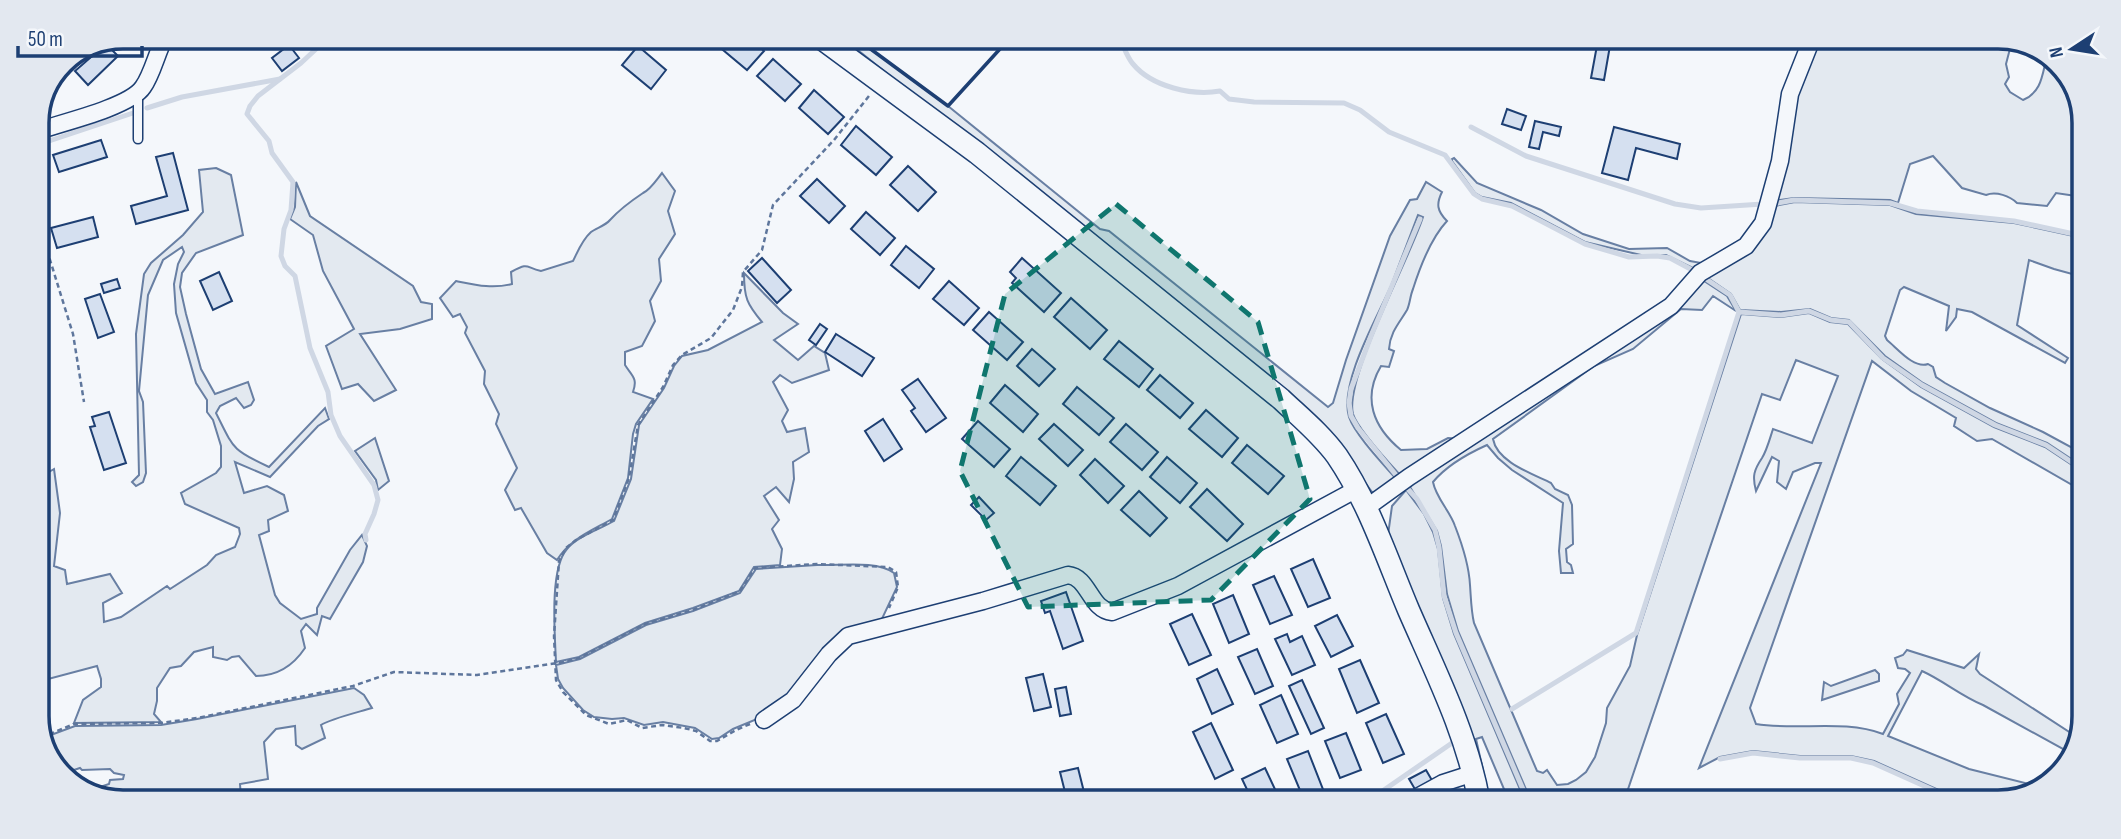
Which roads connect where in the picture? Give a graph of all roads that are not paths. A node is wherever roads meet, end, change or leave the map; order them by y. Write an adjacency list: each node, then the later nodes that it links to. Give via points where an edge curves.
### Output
1 (159, 49): 4 (street, via 146,85)
2 (836, 49): 7 (main road, via 977,153 1281,398 1324,440)
3 (1808, 49): 7 (street, via 1790,94 1772,195 1763,223 1751,240 1736,254 1700,273 1671,306 1409,477)
4 (138, 94): 5 (street); 6 (lane)
5 (49, 127)
6 (138, 139)
7 (1362, 499): 8 (street, via 1112,612 1098,606 1080,580 1068,575 848,636 793,700); 9 (main road, via 1442,685)
8 (764, 720)
9 (1474, 773): 10 (street); 11 (main road)
10 (1430, 790)
11 (1477, 790)

